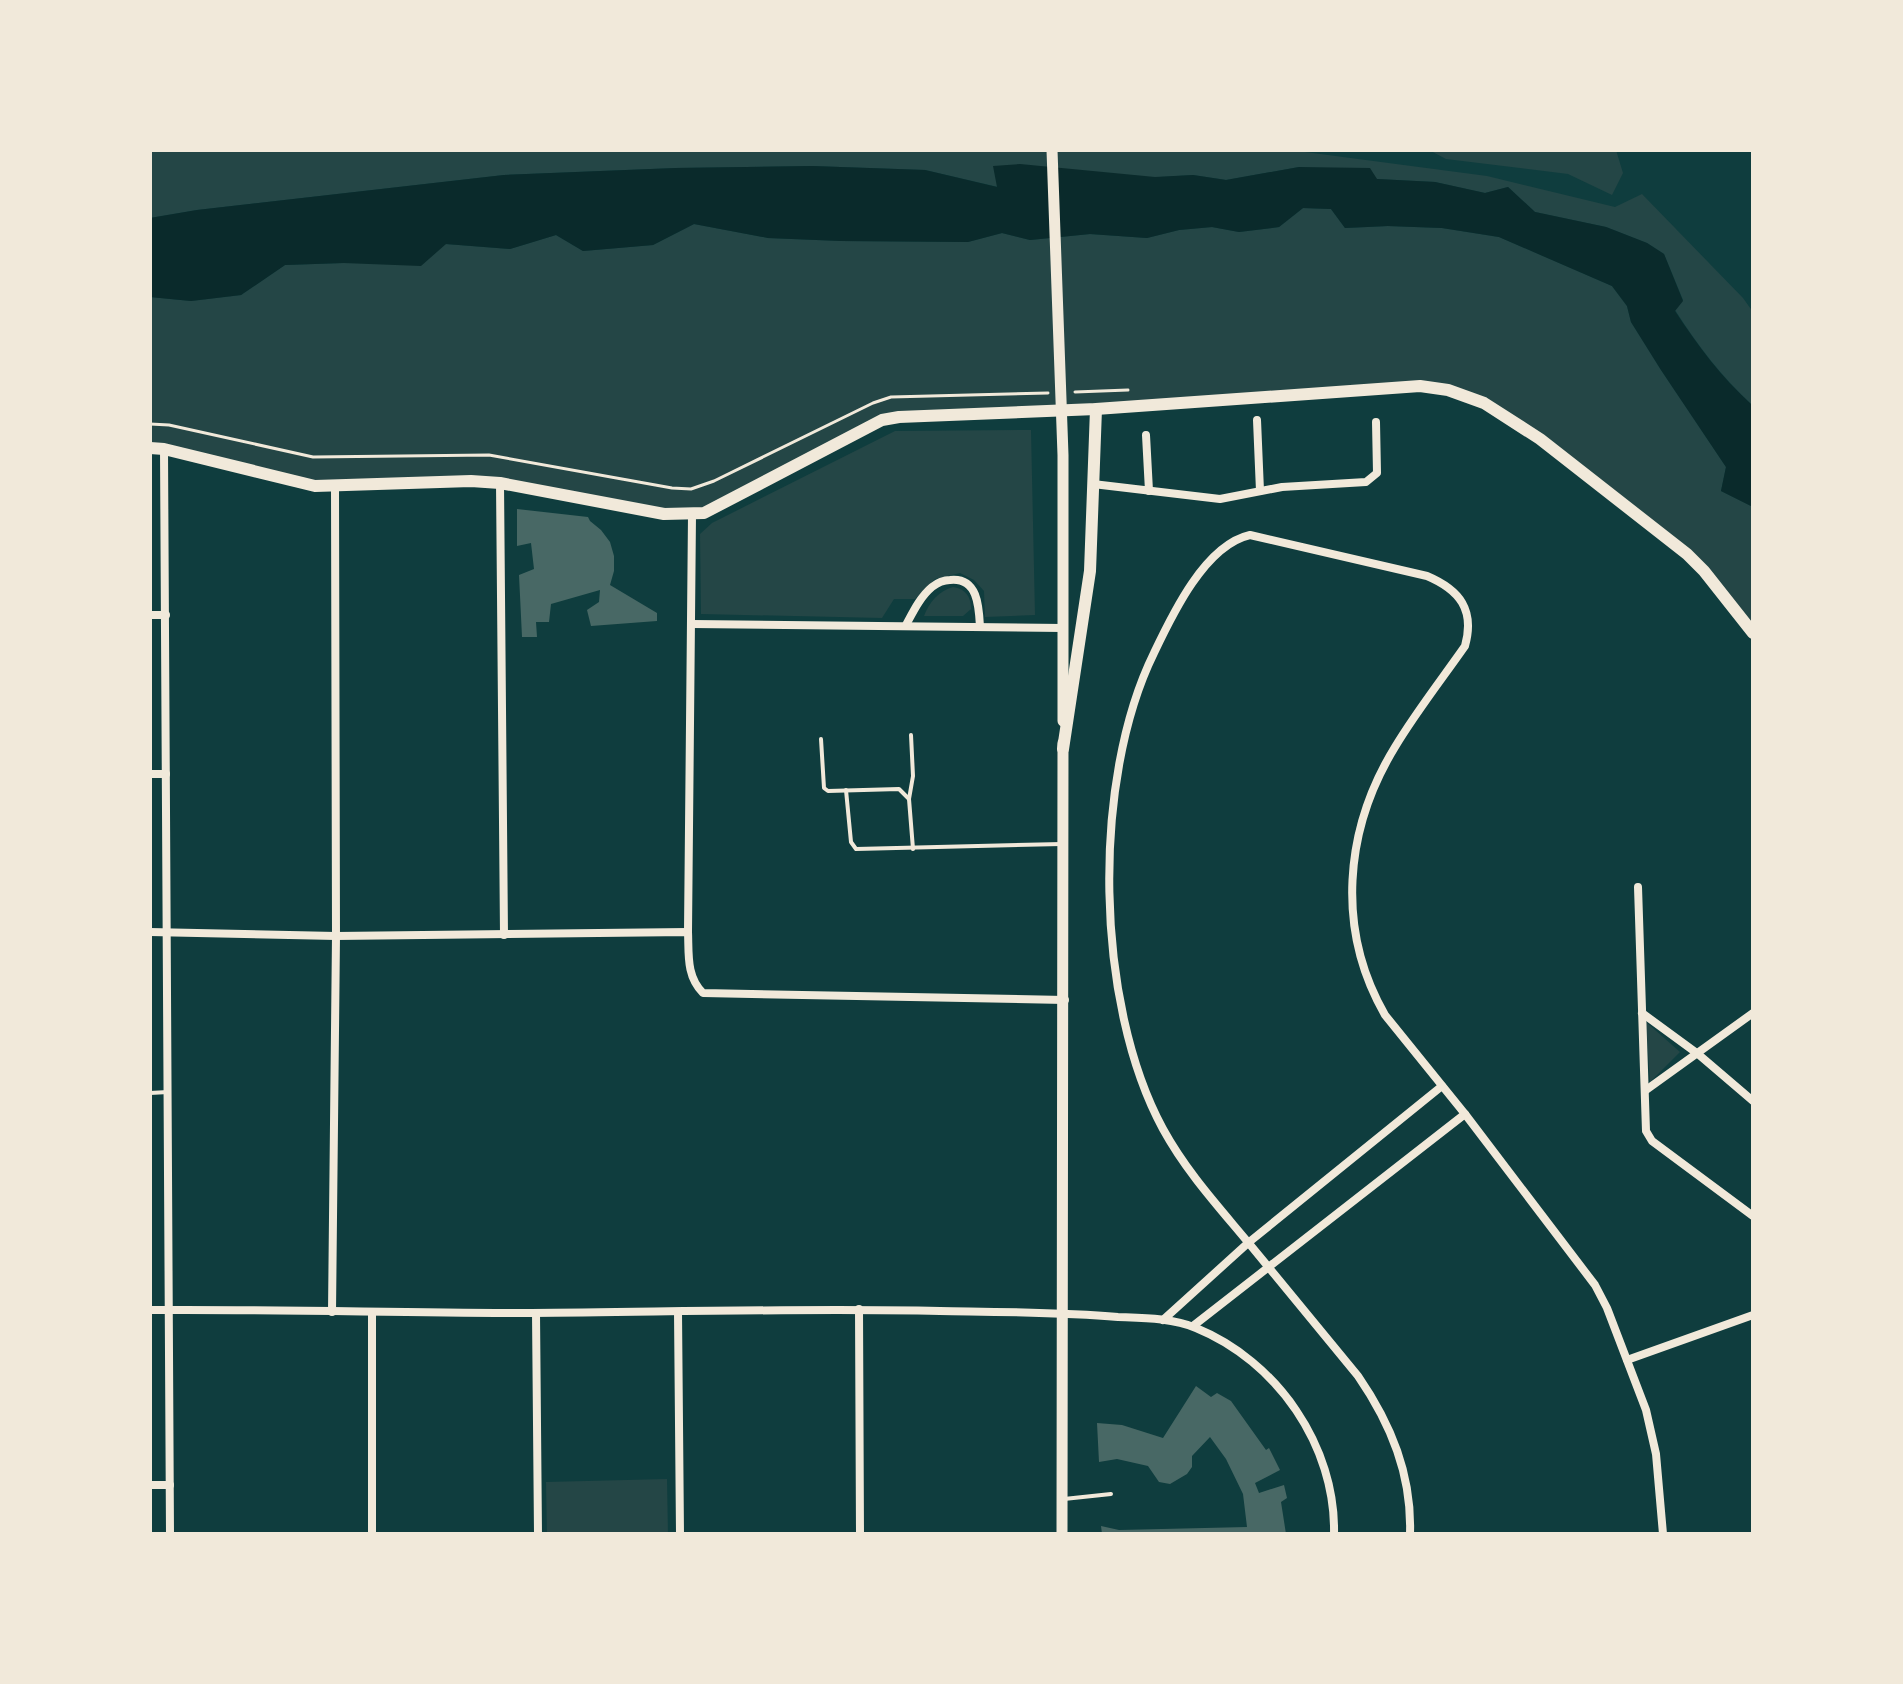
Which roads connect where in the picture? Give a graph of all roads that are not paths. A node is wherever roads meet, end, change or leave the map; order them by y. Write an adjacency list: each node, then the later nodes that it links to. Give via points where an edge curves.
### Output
1 (1052, 150): 19 (main road)
2 (1096, 409): 9 (main road); 13 (main road, via 882,420); 20 (main road, via 1420,386 1468,396 1540,439 1687,554)
3 (1257, 420): 12 (street)
4 (1376, 422): 12 (street, via 1374,478)
5 (1146, 435): 11 (street)
6 (150, 448): 7 (main road)
7 (164, 449): 10 (main road); 15 (street)
8 (500, 483): 10 (main road); 13 (main road); 34 (street)
9 (1093, 484): 11 (street); 23 (main road, via 1090,571)
10 (335, 487): 35 (street)
11 (1149, 491): 12 (street, via 1220,499)
12 (1260, 491)
13 (692, 515): 16 (street)
14 (150, 615): 15 (street)
15 (166, 615): 25 (street)
16 (692, 624): 17 (street); 33 (street)
17 (906, 625): 18 (street); 18 (street, via 932,587 959,580 977,597)
18 (980, 627): 19 (street)
19 (1063, 628): 23 (main road)
20 (1753, 633)
21 (911, 735): 27 (lane)
22 (821, 739): 26 (lane, via 824,788)
23 (1063, 749): 28 (main road)
24 (150, 774): 25 (street)
25 (166, 774): 32 (street)
26 (846, 790): 27 (lane, via 899,789); 29 (lane, via 856,849)
27 (909, 799): 29 (lane)
28 (1064, 844): 29 (lane); 36 (main road)
29 (913, 849)
30 (1638, 887): 37 (street)
31 (150, 932): 32 (street)
32 (166, 932): 35 (street); 42 (street)
33 (688, 932): 34 (street); 36 (street, via 692,979 703,993)
34 (504, 935): 35 (street)
35 (336, 936): 52 (street)
36 (1065, 1000): 56 (main road)
37 (1642, 1013): 39 (street); 41 (street)
38 (1753, 1013): 39 (street)
39 (1698, 1054): 41 (street); 44 (street)
40 (1442, 1086): 45 (street); 47 (street); 47 (street, via 1372,993 1357,950 1352,891 1355,852 1380,776 1465,646 1468,617 1453,589 1427,576 1250,535 1237,538 1223,547 1172,616 1132,703 1116,790 1110,874 1120,998 1148,1099 1183,1162)
41 (1646, 1090): 46 (street, via 1646,1131 1652,1141)
42 (168, 1092): 43 (lane); 51 (street)
43 (150, 1093)
44 (1753, 1101)
45 (1465, 1114): 48 (street); 60 (street, via 1595,1285)
46 (1753, 1216)
47 (1248, 1243): 48 (street); 58 (street)
48 (1267, 1268): 59 (street); 72 (street, via 1377,1404 1400,1457)
49 (859, 1309): 53 (street); 56 (street); 69 (street)
50 (150, 1310): 51 (street)
51 (168, 1310): 52 (street); 62 (street)
52 (332, 1312): 54 (street)
53 (678, 1312): 55 (street); 68 (street)
54 (372, 1313): 55 (street); 66 (street)
55 (536, 1313): 67 (street)
56 (1063, 1313): 58 (street); 64 (main road)
57 (1753, 1315): 60 (street)
58 (1163, 1320): 59 (street)
59 (1193, 1326): 71 (street, via 1222,1340 1268,1377 1302,1418 1325,1469)
60 (1627, 1360): 73 (street, via 1656,1454)
61 (150, 1485): 62 (street)
62 (170, 1485): 65 (street)
63 (1111, 1494): 64 (lane)
64 (1062, 1499): 70 (main road)
65 (170, 1534)
66 (372, 1534)
67 (538, 1534)
68 (680, 1534)
69 (860, 1534)
70 (1062, 1534)
71 (1334, 1534)
72 (1410, 1534)
73 (1663, 1534)

